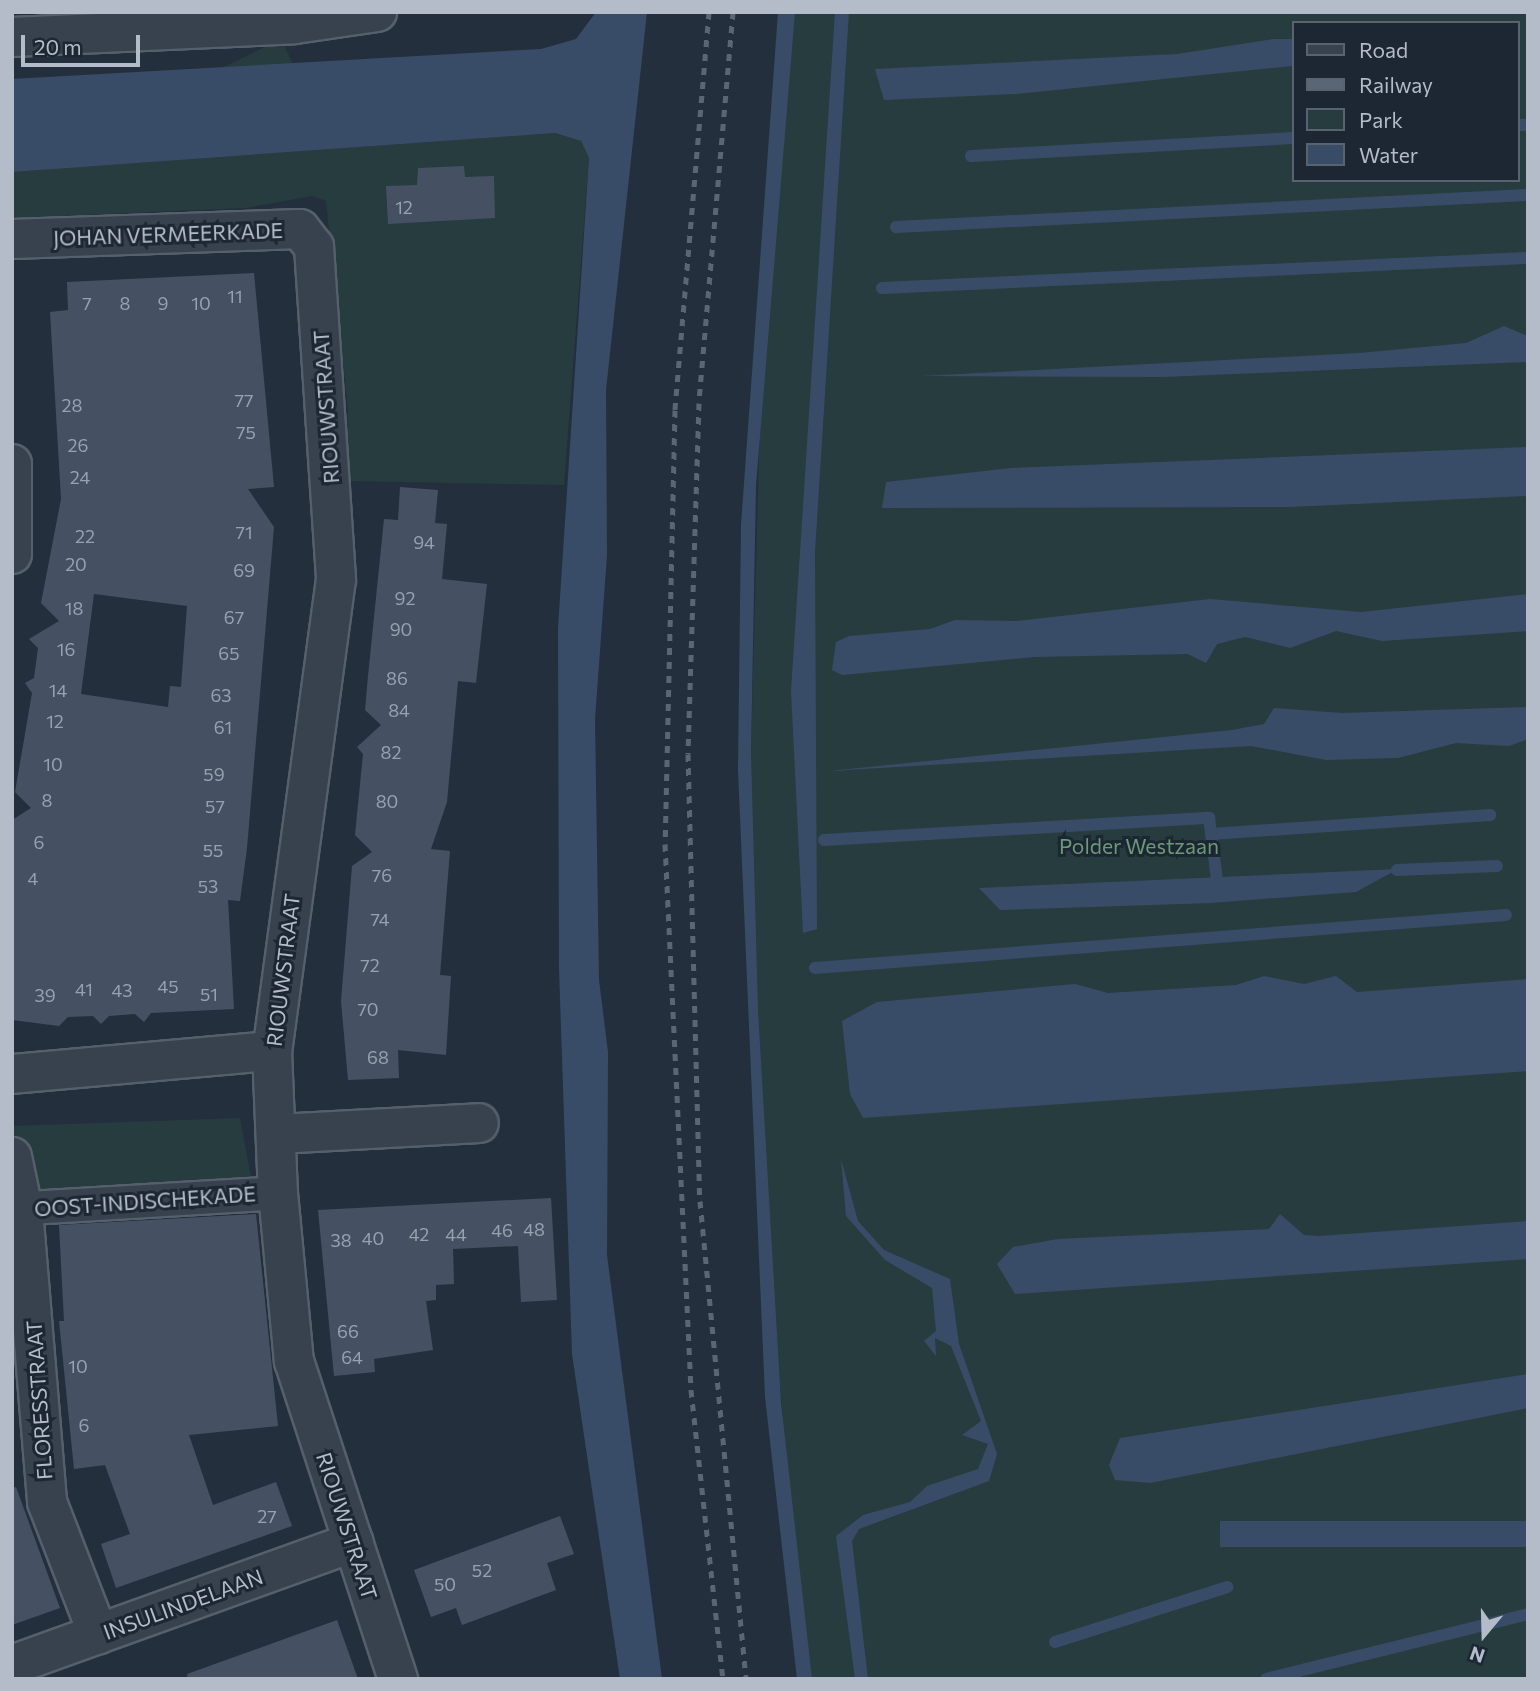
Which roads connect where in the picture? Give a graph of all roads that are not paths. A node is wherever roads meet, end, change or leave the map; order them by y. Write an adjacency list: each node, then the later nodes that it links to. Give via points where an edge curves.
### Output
1 (377, 12): 2 (street, via 295,24)
2 (12, 37)
3 (12, 239): 4 (street, JOHAN VERMEERKADE, via 300,229)
4 (314, 247): 7 (street, RIOUWSTRAAT, via 336,579)
5 (12, 464): 6 (street)
6 (12, 554)
7 (272, 1051): 8 (street); 10 (street, RIOUWSTRAAT)
8 (12, 1074)
9 (479, 1123): 10 (street)
10 (278, 1134): 12 (street, RIOUWSTRAAT)
11 (12, 1157): 13 (street, FLORESSTRAAT)
12 (278, 1193): 13 (street, OOST-INDISCHEKADE); 14 (street, RIOUWSTRAAT, via 293,1361)
13 (17, 1209): 15 (street, FLORESSTRAAT, via 47,1502)
14 (353, 1542): 15 (street, INSULINDELAAN); 17 (street, RIOUWSTRAAT)
15 (98, 1634): 16 (street, INSULINDELAAN)
16 (12, 1665)
17 (397, 1679)

